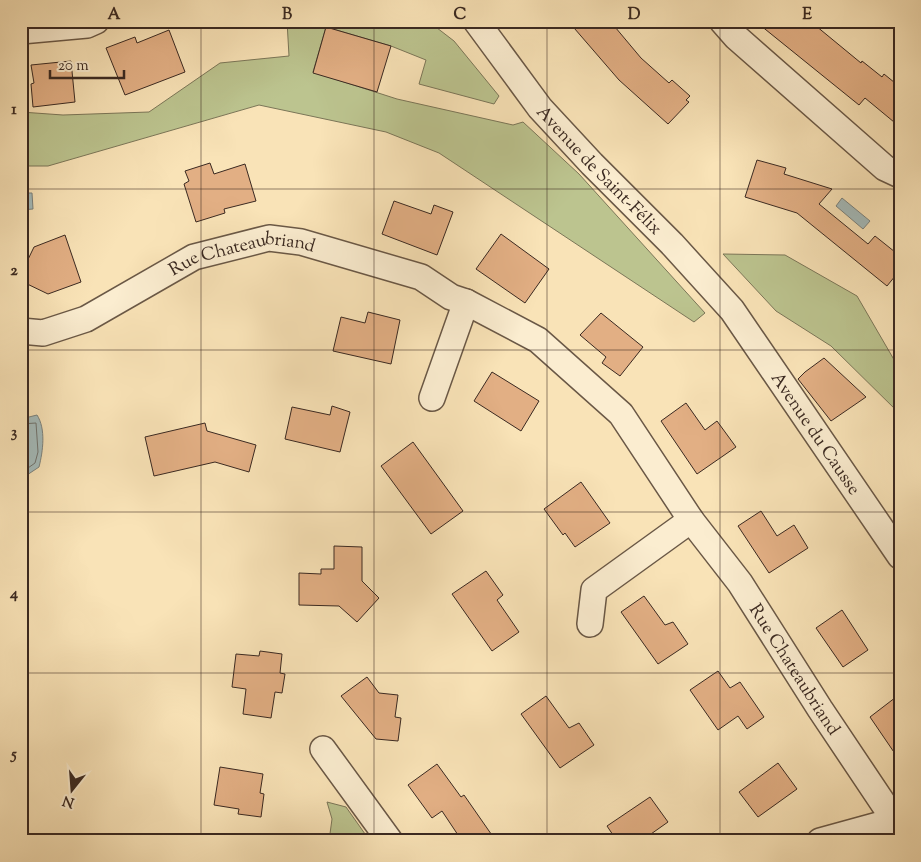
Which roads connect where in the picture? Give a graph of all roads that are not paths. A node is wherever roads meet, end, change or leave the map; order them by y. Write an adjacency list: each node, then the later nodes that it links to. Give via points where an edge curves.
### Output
1 (96, 21): 4 (street, via 86,25)
2 (476, 21): 7 (street, Avenue de Saint-Félix, via 540,108)
3 (722, 21): 5 (street, via 736,37 885,168)
4 (21, 31)
5 (900, 175)
6 (466, 302): 8 (street, Rue Chateaubriand, via 451,297 421,277 301,242 269,238 194,257 86,319 43,333); 9 (street); 10 (street, Rue Chateaubriand, via 538,340 621,414)
7 (732, 310): 11 (street, Avenue du Causse)
8 (21, 331)
9 (432, 398)
10 (691, 520): 12 (street, via 594,590); 14 (street, Rue Chateaubriand, via 740,583 820,709)
11 (900, 556)
12 (590, 624)
13 (323, 749): 15 (street)
14 (897, 820): 16 (street)
15 (390, 841)
16 (820, 841)

